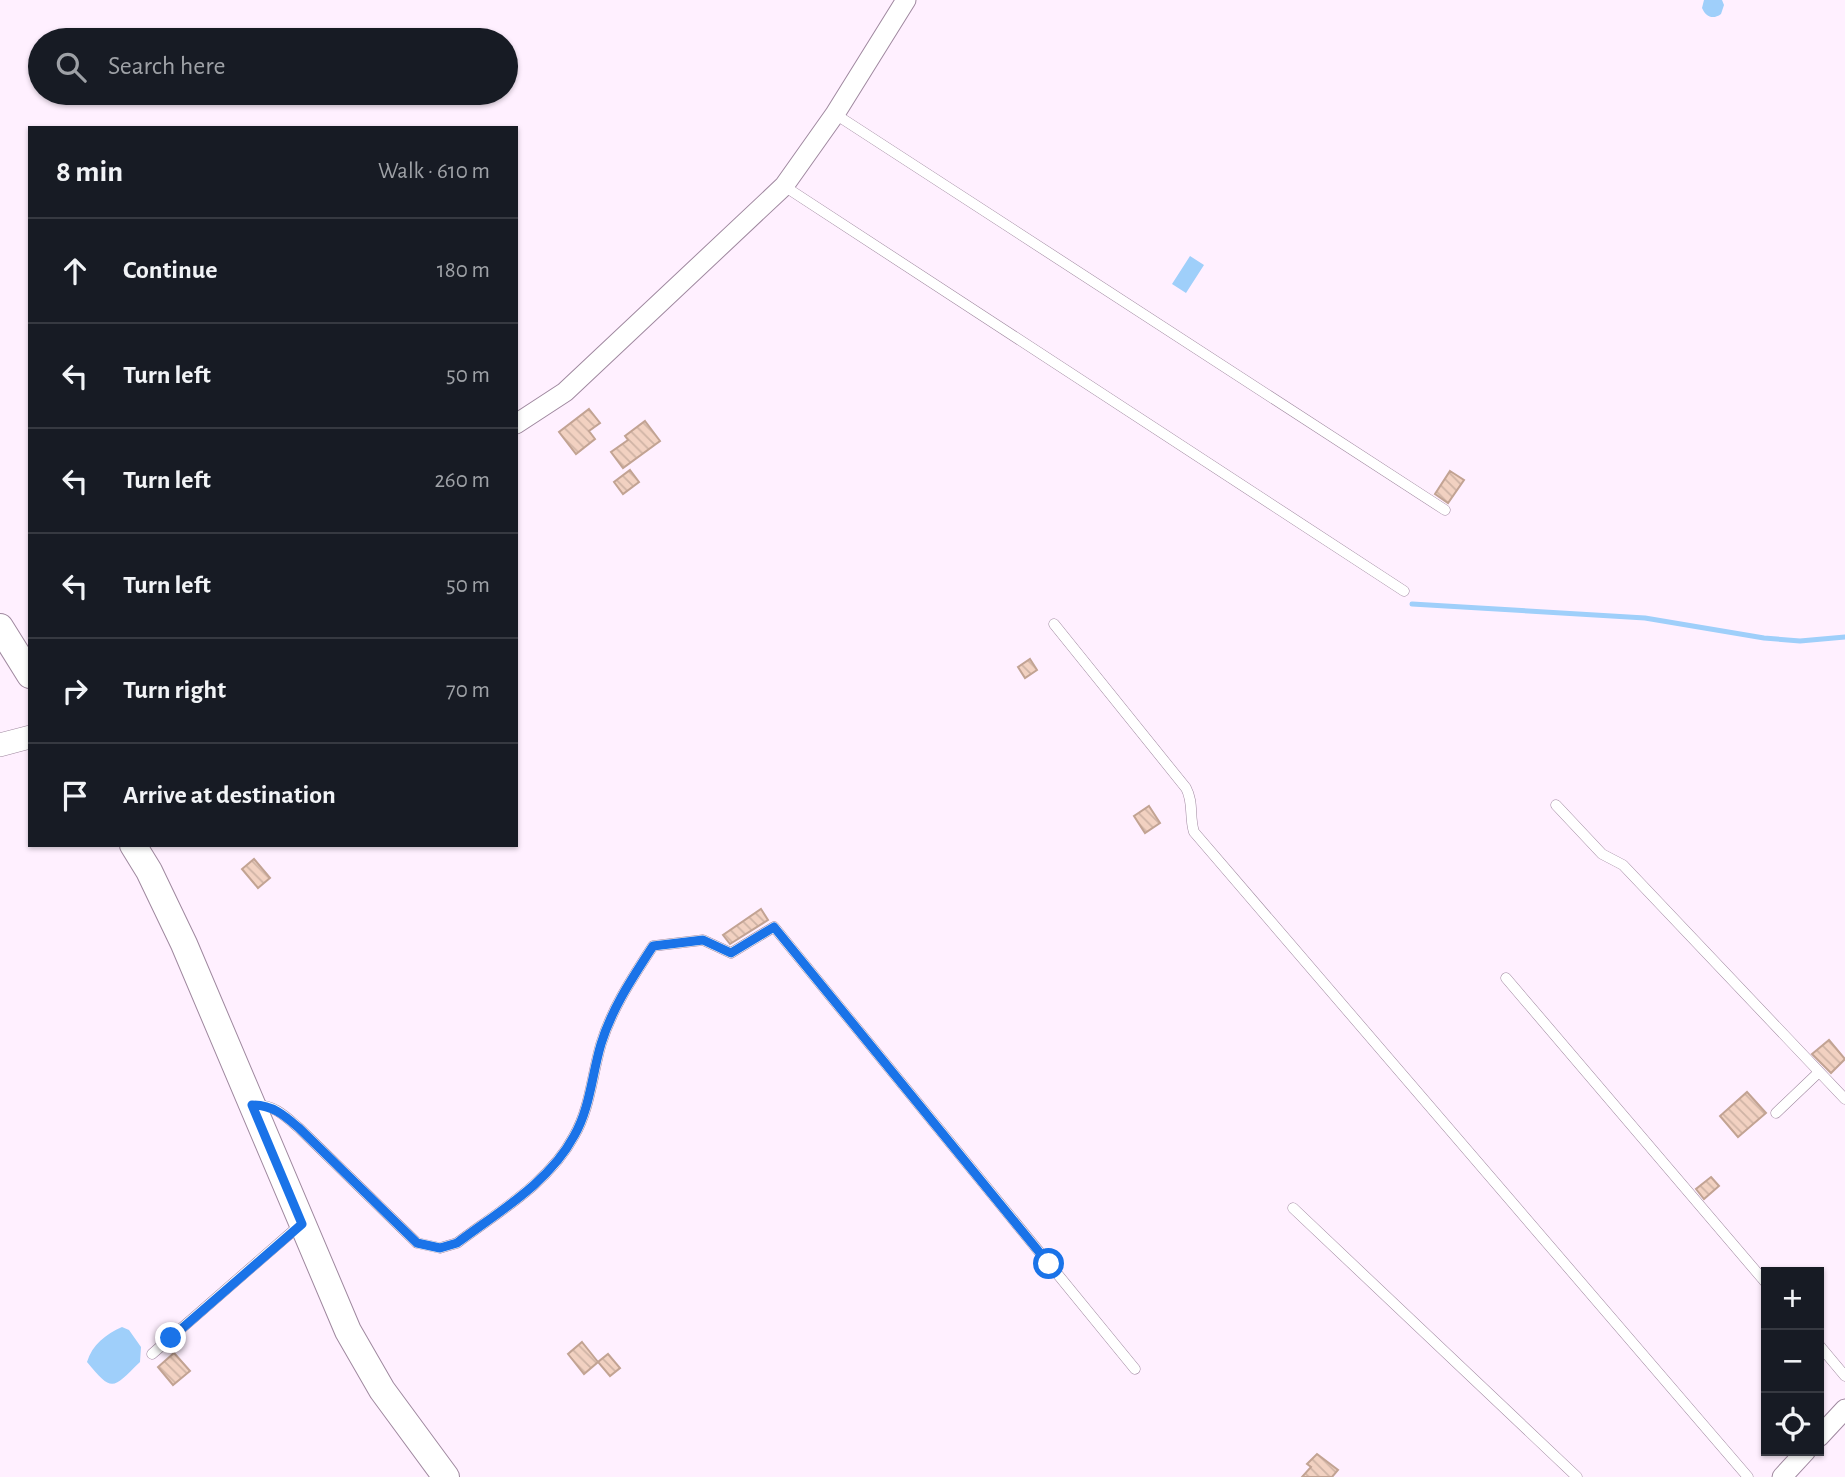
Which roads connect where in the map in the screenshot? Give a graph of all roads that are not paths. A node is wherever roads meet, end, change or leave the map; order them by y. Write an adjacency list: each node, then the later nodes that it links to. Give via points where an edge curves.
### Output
1 (906, 0): 2 (street)
2 (835, 114): 3 (street); 5 (lane)
3 (784, 186): 4 (street, via 565,392); 6 (lane)
4 (518, 423)
5 (1445, 510)
6 (1404, 591)
7 (1054, 624): 31 (lane, via 1186,788 1194,832)
8 (0, 627): 9 (main road)
9 (28, 672)
10 (28, 738): 11 (street)
11 (0, 745)
12 (1556, 805): 15 (lane, via 1602,854 1623,865)
13 (134, 847): 17 (main road, via 184,944)
14 (1506, 978): 21 (lane)
15 (1819, 1072): 16 (lane); 18 (lane)
16 (1845, 1099)
17 (252, 1105): 20 (main road); 24 (lane, via 266,1105 289,1119 417,1243 440,1248 457,1243 542,1177 576,1135 618,1001 653,946 703,940 731,953 774,927)
18 (1776, 1113)
19 (1293, 1208): 30 (lane)
20 (302, 1224): 23 (lane); 29 (main road, via 348,1331 382,1390)
21 (1761, 1277)
22 (1824, 1351): 25 (lane)
23 (152, 1354)
24 (1135, 1369)
25 (1845, 1376)
26 (1845, 1409): 27 (street)
27 (1824, 1432)
28 (1801, 1456): 32 (street)
29 (446, 1477)
30 (1577, 1477)
31 (1748, 1477)
32 (1782, 1477)

